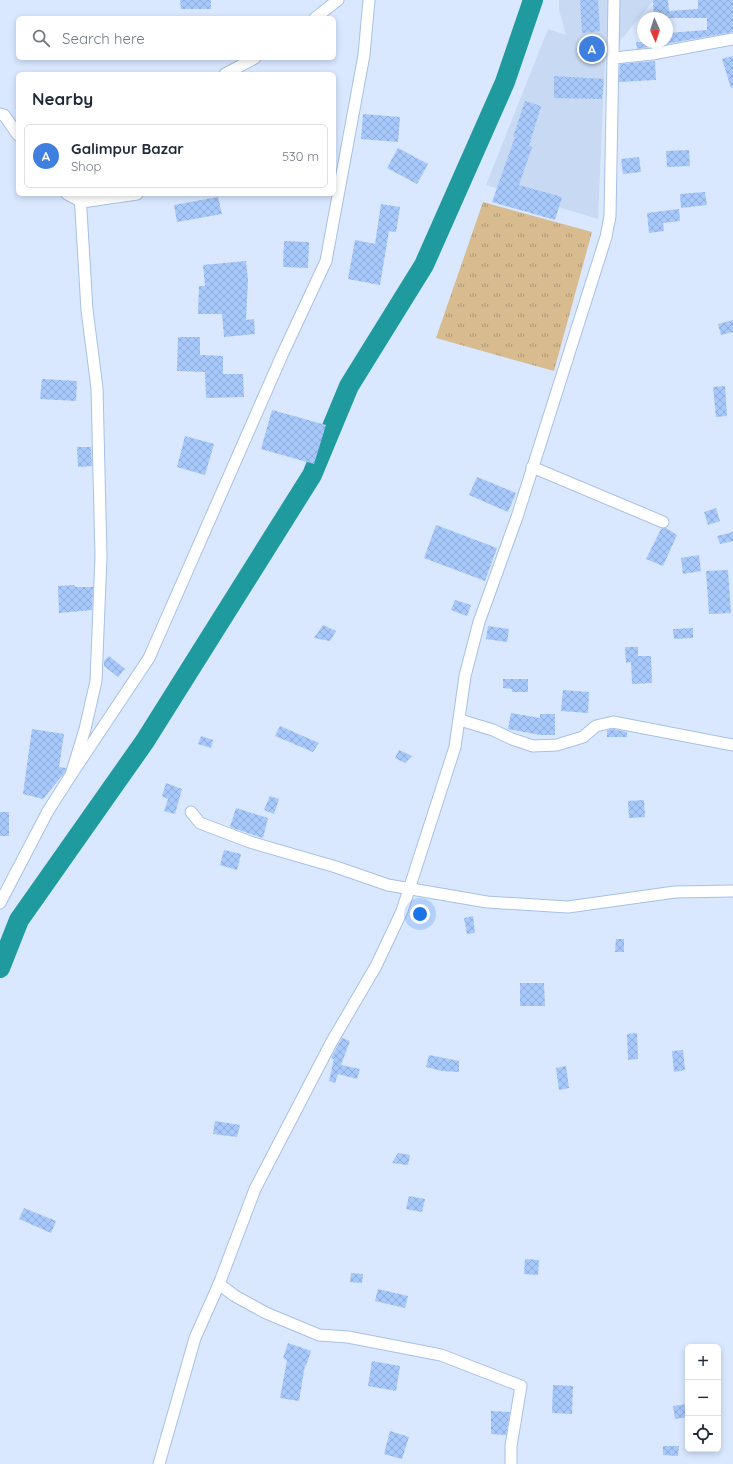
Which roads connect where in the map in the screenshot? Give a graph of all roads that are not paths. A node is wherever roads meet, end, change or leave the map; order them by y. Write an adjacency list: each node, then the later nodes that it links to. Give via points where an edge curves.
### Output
1 (338, 0): 4 (street)
2 (370, 0): 11 (street, via 364,55)
3 (614, 0): 6 (street)
4 (318, 16)
5 (733, 39): 6 (street, via 652,54)
6 (614, 58): 15 (street, via 610,216 606,237)
7 (251, 60): 8 (street)
8 (229, 72)
9 (0, 114): 10 (street, via 4,115)
10 (16, 132)
11 (337, 179)
12 (108, 196): 14 (street)
13 (335, 196): 19 (street, via 326,261 149,658)
14 (81, 198): 19 (street, via 87,310 97,388 101,557 96,681)
15 (532, 467): 16 (street); 17 (street, via 479,622 465,676)
16 (663, 522)
17 (460, 720): 18 (street, via 533,746 557,745 583,737 596,726 613,722); 21 (street, via 455,747)
18 (733, 745)
19 (71, 775): 23 (street, via 48,811)
20 (191, 812): 21 (street, via 200,823 250,842)
21 (409, 890): 22 (street, via 487,902 568,907 675,892); 24 (street, via 376,966 331,1043 255,1189)
22 (733, 891)
23 (0, 903)
24 (218, 1284): 25 (street, via 194,1338); 26 (street, via 266,1313 319,1335 348,1337 441,1355 521,1386 511,1446)
25 (159, 1464)
26 (511, 1464)

